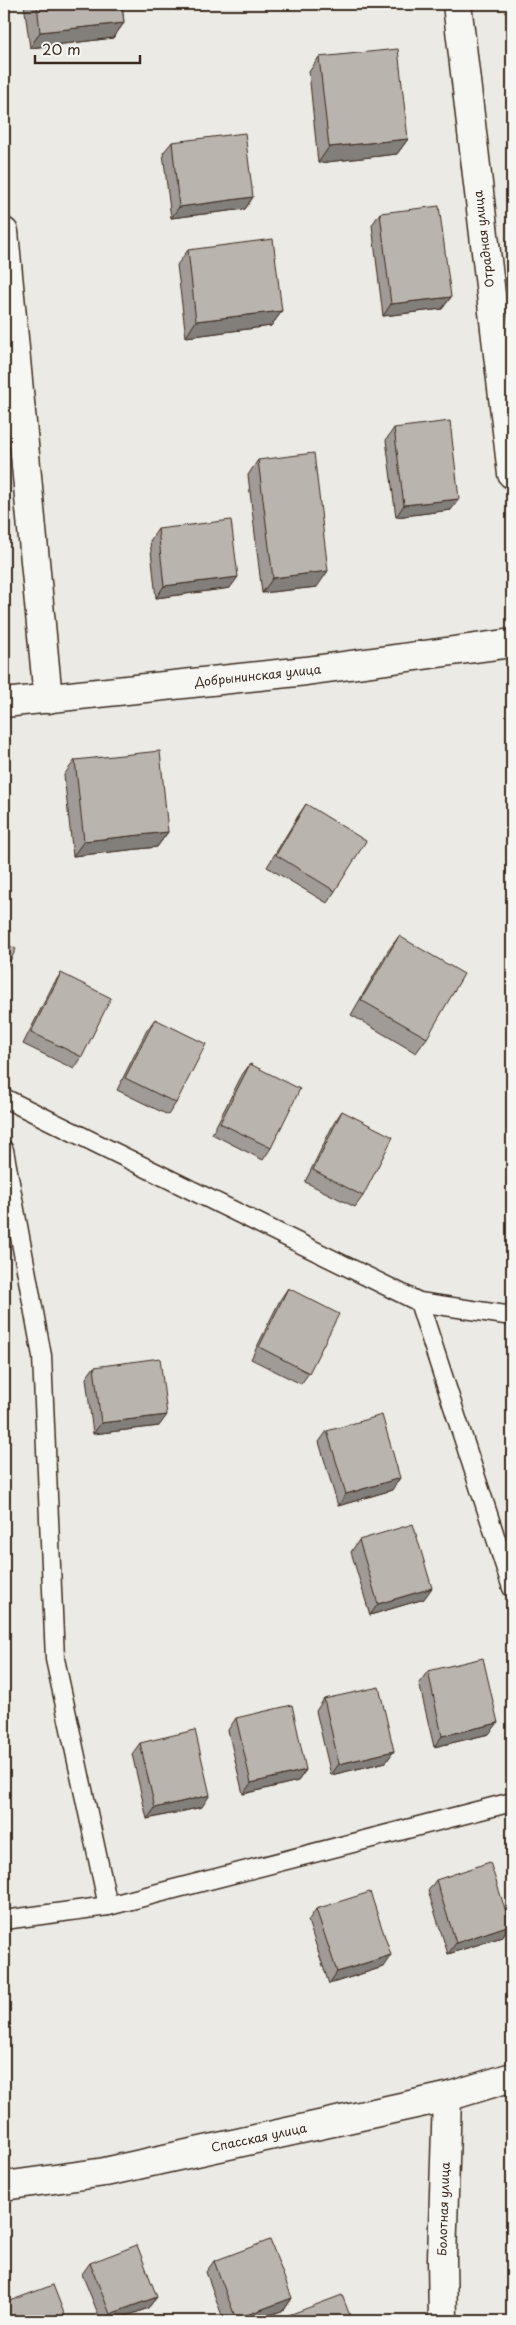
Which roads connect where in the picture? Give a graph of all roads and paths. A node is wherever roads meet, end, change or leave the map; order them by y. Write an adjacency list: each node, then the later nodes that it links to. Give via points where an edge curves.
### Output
1 (457, 4): 3 (street, Отрадная улица)
2 (4, 232): 5 (street)
3 (512, 474)
4 (512, 644): 5 (street, Добрынинская улица, via 306,671)
5 (48, 699): 6 (street, Добрынинская улица)
6 (4, 703)
7 (4, 1098): 9 (lane)
8 (4, 1150): 13 (lane, via 42,1356 55,1659)
9 (419, 1302): 10 (lane); 11 (lane)
10 (512, 1316)
11 (512, 1588)
12 (512, 1802): 13 (lane)
13 (108, 1906): 14 (lane)
14 (4, 1920)
15 (512, 2077): 16 (street, Спасская улица)
16 (447, 2097): 17 (street, Спасская улица, via 106,2172); 18 (street, Болотная улица)
17 (4, 2186)
18 (443, 2321)

